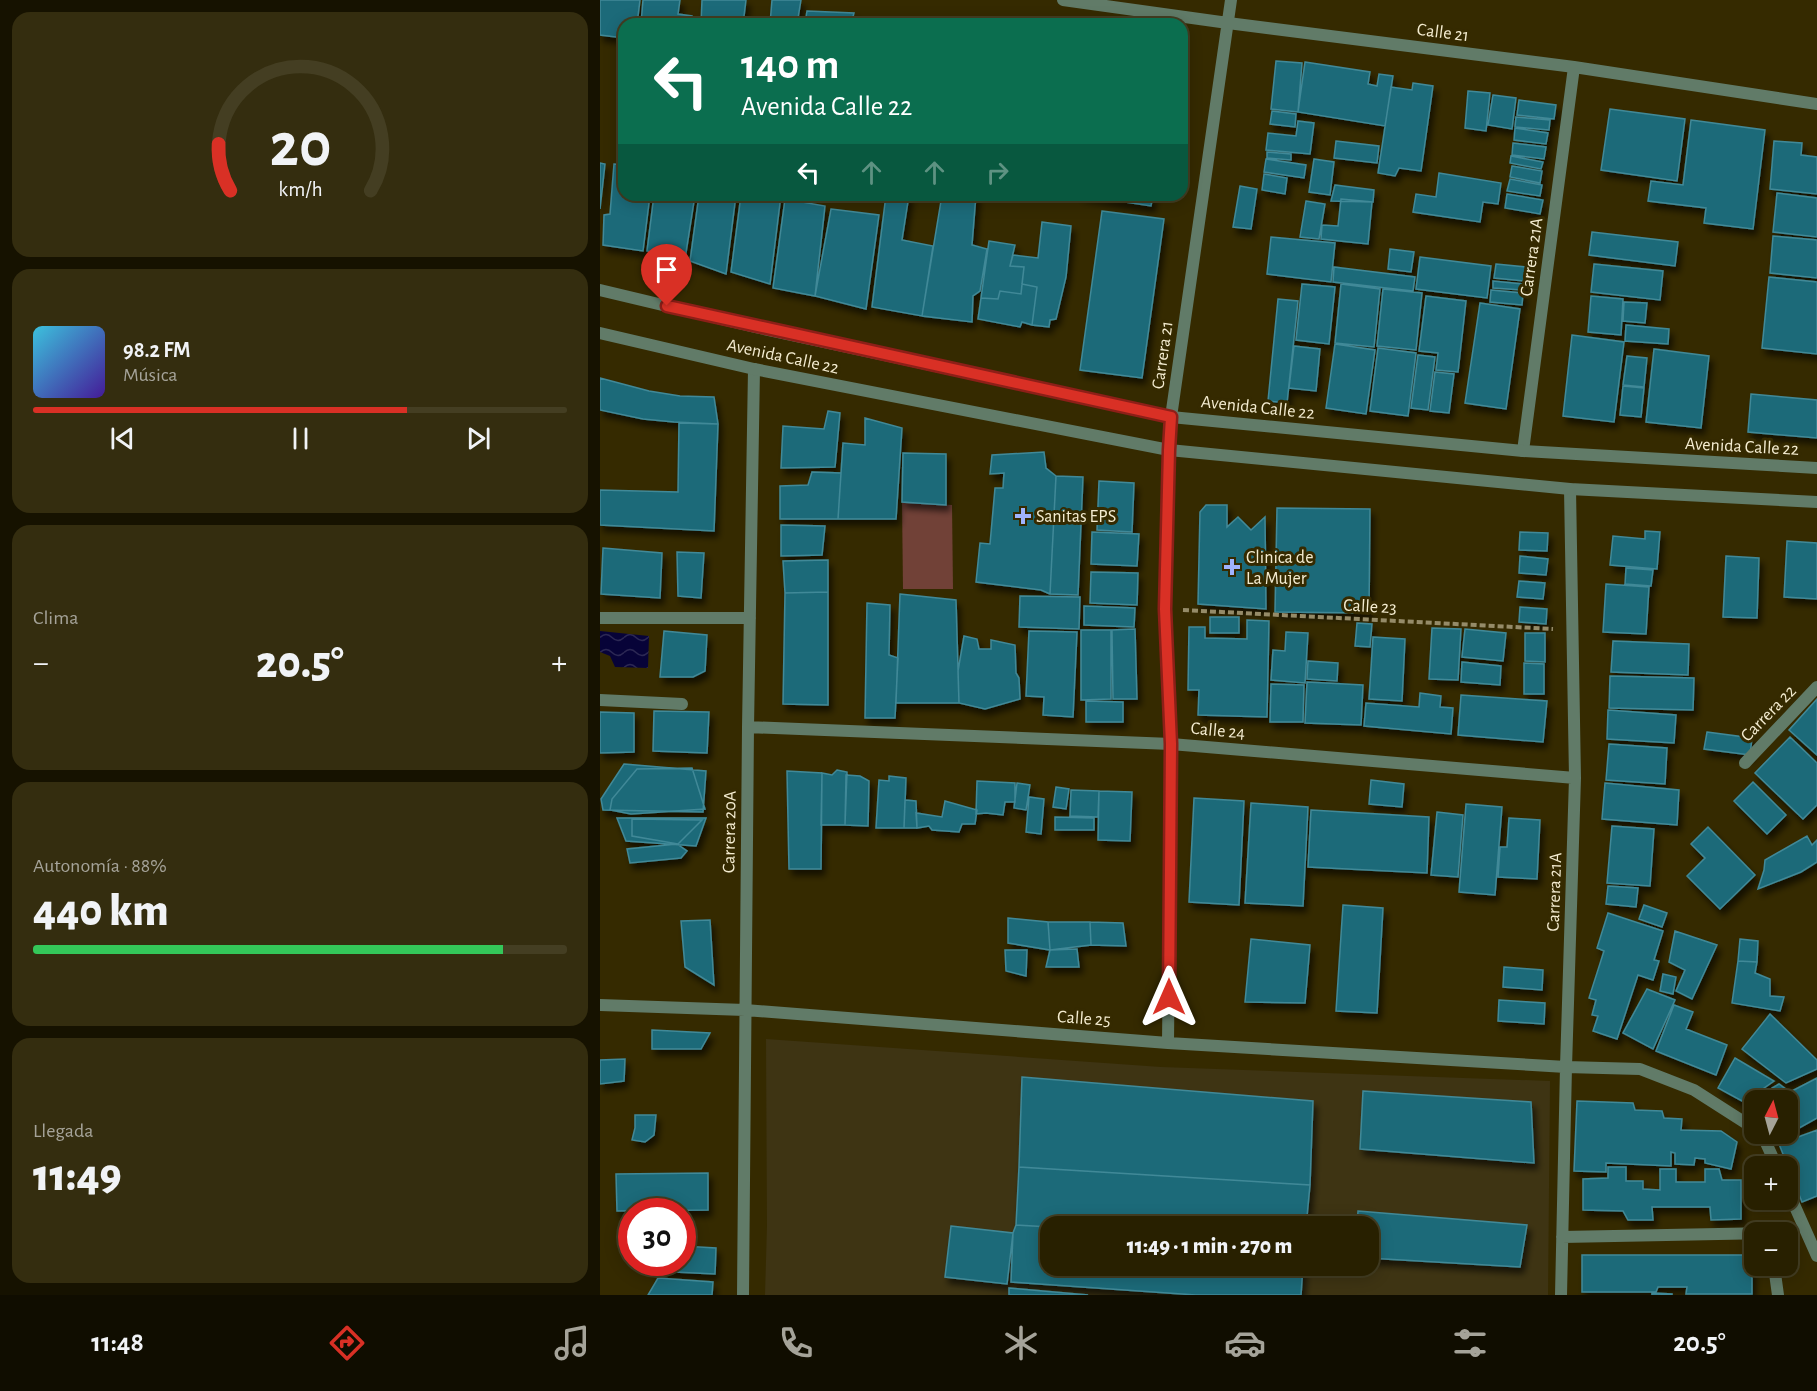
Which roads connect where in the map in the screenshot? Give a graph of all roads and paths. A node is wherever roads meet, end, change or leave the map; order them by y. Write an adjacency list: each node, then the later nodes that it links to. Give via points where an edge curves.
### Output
1 (1063, 0): 3 (street, Calle 21)
2 (1231, 0): 3 (street, Carrera 21)
3 (1227, 23): 4 (street, Calle 21); 9 (street, Carrera 21)
4 (1574, 67): 5 (street, Calle 21); 11 (street, Carrera 21A)
5 (1817, 104)
6 (600, 290): 9 (street, Avenida Calle 22)
7 (600, 333): 8 (street, Avenida Calle 22)
8 (753, 369): 10 (street, Avenida Calle 22); 17 (street, Carrera 20A)
9 (1171, 417): 10 (street, Carrera 21); 11 (street, Avenida Calle 22)
10 (1169, 450): 13 (street, Avenida Calle 22); 15 (street, Carrera 21)
11 (1523, 452): 12 (street, Avenida Calle 22)
12 (1817, 468)
13 (1570, 489): 14 (street, Avenida Calle 22); 18 (street, Carrera 21A)
14 (1817, 502)
15 (1165, 609): 18 (path, Calle 23); 23 (street, Carrera 21)
16 (600, 618): 17 (street)
17 (750, 618): 22 (street, Carrera 20A)
18 (1573, 630): 25 (street, Carrera 21A)
19 (1817, 687): 24 (street, Carrera 22)
20 (600, 700): 21 (street)
21 (682, 704)
22 (748, 728): 23 (street, Calle 24); 27 (street, Carrera 20A)
23 (1171, 744): 25 (street, Calle 24); 28 (street, Carrera 21)
24 (1745, 763)
25 (1575, 778): 29 (street, Carrera 21A)
26 (600, 1005): 27 (street, Calle 25)
27 (745, 1010): 28 (street, Calle 25); 36 (street, Carrera 20A)
28 (1168, 1043): 29 (street, Calle 25)
29 (1566, 1067): 30 (street, Calle 25, via 1640,1069 1695,1090); 33 (street, Carrera 21A)
30 (1744, 1123)
31 (1796, 1210): 34 (street)
32 (1744, 1234): 33 (street)
33 (1562, 1237): 37 (street, Carrera 21A)
34 (1817, 1256)
35 (1775, 1276): 38 (street)
36 (743, 1295)
37 (1561, 1295)
38 (1778, 1295)

